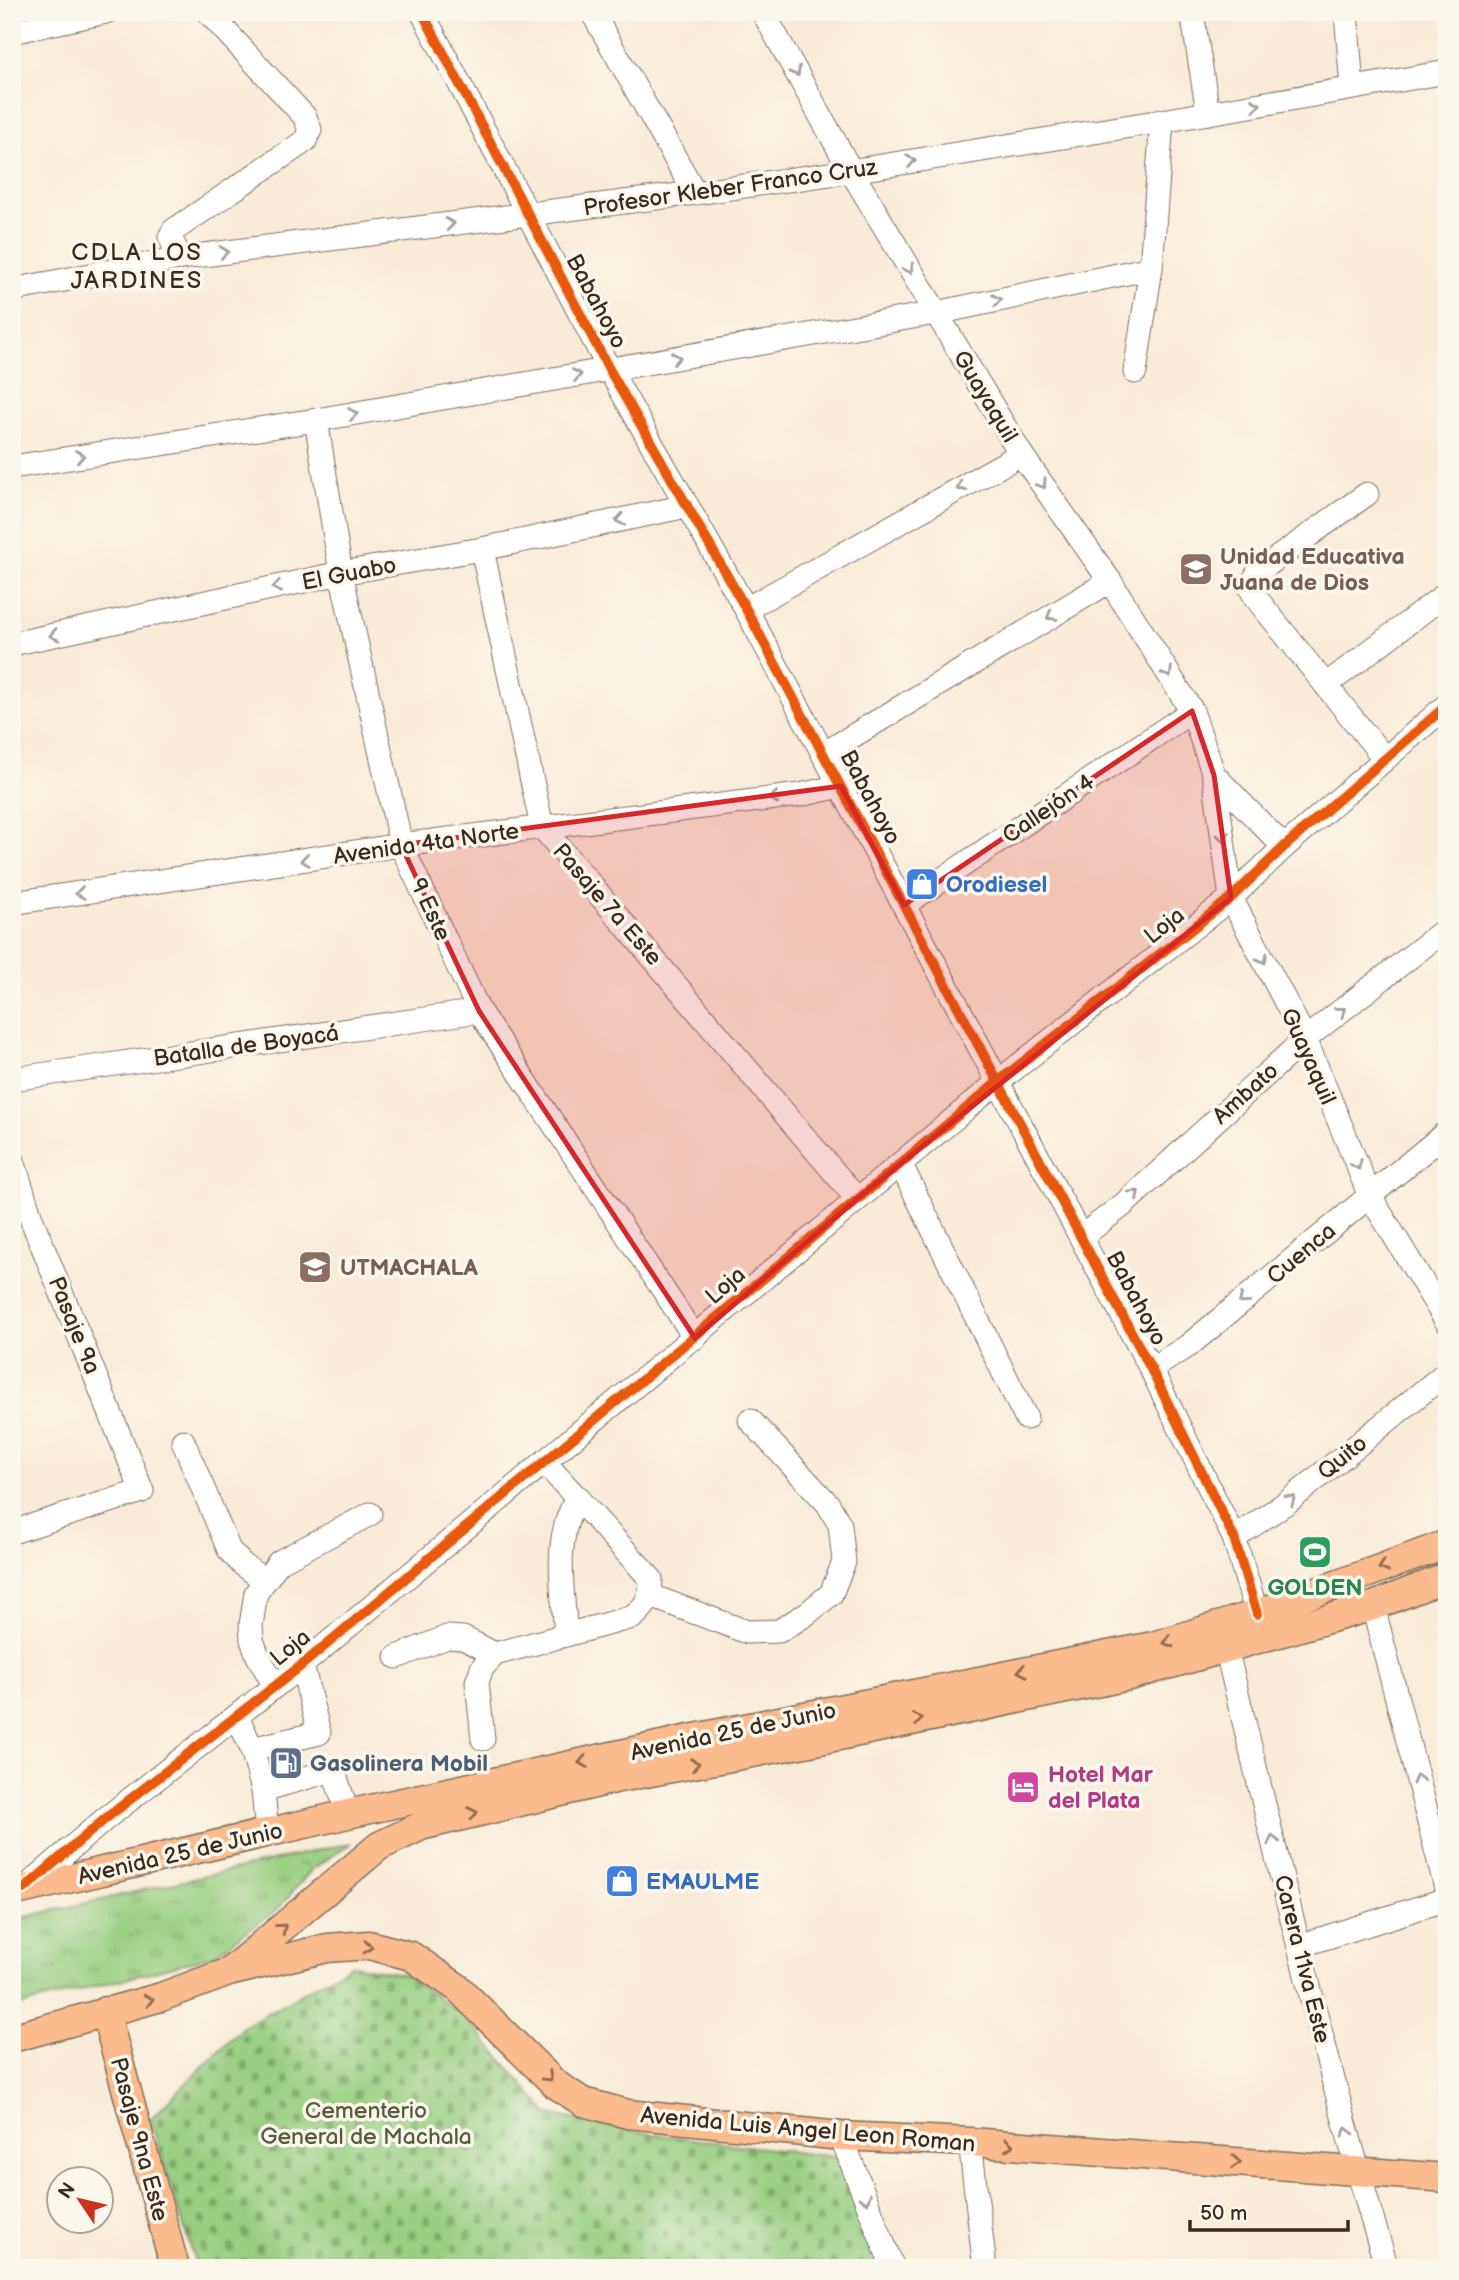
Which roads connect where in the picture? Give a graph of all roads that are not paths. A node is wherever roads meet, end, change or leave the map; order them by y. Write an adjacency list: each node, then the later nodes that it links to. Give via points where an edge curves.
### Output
1 (106, 12): 8 (street)
2 (208, 12): 16 (street, via 305,117 310,130 305,141 174,230 170,237)
3 (422, 12): 15 (street, Babahoyo)
4 (592, 12): 14 (street)
5 (763, 12): 13 (street, Guayaquil, one-way to 13)
6 (1192, 12): 11 (street)
7 (1346, 12): 10 (street)
8 (12, 32)
9 (1447, 72): 10 (street, Profesor Kleber Franco Cruz)
10 (1352, 88): 11 (street, Profesor Kleber Franco Cruz, one-way to 10)
11 (1208, 113): 12 (street, Profesor Kleber Franco Cruz)
12 (1162, 121): 13 (street, Profesor Kleber Franco Cruz, one-way to 12); 17 (street)
13 (851, 171): 14 (street, Profesor Kleber Franco Cruz); 19 (street, Guayaquil, one-way to 19)
14 (695, 193): 15 (street, Profesor Kleber Franco Cruz)
15 (528, 214): 16 (street, Profesor Kleber Franco Cruz, one-way to 15); 20 (street, Babahoyo)
16 (180, 258): 18 (street, Profesor Kleber Franco Cruz)
17 (1150, 268): 19 (street, one-way to 17); 21 (street)
18 (12, 290)
19 (936, 313): 20 (street, one-way to 19); 23 (street, Guayaquil)
20 (609, 369): 22 (street, one-way to 20); 26 (street, Babahoyo)
21 (1135, 372)
22 (316, 420): 24 (street, one-way to 22); 28 (street, 9 Este)
23 (1021, 454): 29 (street, Guayaquil, one-way to 29); 31 (street, one-way to 31)
24 (12, 467)
25 (1367, 494): 33 (street, via 1259,571 1251,587)
26 (687, 506): 27 (street, El Guabo, one-way to 27); 31 (street, Babahoyo)
27 (482, 549): 28 (street, El Guabo); 40 (street, Pasaje 7a Este)
28 (341, 573): 32 (street, El Guabo, one-way to 32); 41 (street, 9 Este)
29 (1110, 581): 35 (street, Guayaquil, one-way to 35); 36 (street, one-way to 36)
30 (1447, 593): 33 (street)
31 (746, 609): 36 (street, Babahoyo)
32 (12, 644)
33 (1325, 685): 37 (street)
34 (1447, 705): 37 (street, Loja)
35 (1192, 712): 38 (street, Guayaquil); 45 (street, Callejón 4)
36 (823, 754): 39 (street, Babahoyo)
37 (1384, 758): 42 (street, Loja)
38 (1214, 775): 42 (street, Guayaquil); 43 (street, Guayaquil, one-way to 43)
39 (841, 786): 40 (street, Avenida 4ta Norte, one-way to 40); 45 (street, Babahoyo)
40 (542, 827): 41 (street, Avenida 4ta Norte); 55 (street, Pasaje 7a Este)
41 (401, 845): 44 (street, Avenida 4ta Norte, one-way to 44); 47 (street, 9 Este)
42 (1284, 847): 43 (street, Loja)
43 (1231, 898): 48 (street, Guayaquil, one-way to 48); 50 (street, Loja)
44 (12, 903)
45 (904, 905): 50 (street, Babahoyo)
46 (1447, 928): 48 (street, Ambato, one-way to 46)
47 (479, 1011): 49 (street, Batalla de Boyacá); 59 (street, 9 Este)
48 (1305, 1039): 54 (street, Guayaquil, one-way to 54); 57 (street, Ambato, one-way to 48, via 1123,1205)
49 (12, 1079)
50 (999, 1081): 53 (street, Loja); 57 (street, Babahoyo)
51 (1447, 1132): 54 (street, Cuenca)
52 (12, 1158): 56 (street, Pasaje 9a)
53 (901, 1165): 55 (street, Loja); 62 (street)
54 (1370, 1196): 58 (street, Guayaquil); 60 (street, Cuenca, one-way to 60, via 1188,1346)
55 (857, 1199): 59 (street, Loja)
56 (22, 1220): 68 (street, Pasaje 9a, via 142,1491)
57 (1081, 1237): 60 (street, Babahoyo)
58 (1447, 1322)
59 (695, 1338): 65 (street, Loja)
60 (1151, 1369): 69 (street, Babahoyo)
61 (1447, 1372): 69 (street, Quito, one-way to 61, via 1289,1501)
62 (1026, 1418)
63 (750, 1420): 73 (street, via 828,1504 840,1525 845,1562 831,1594 779,1631 747,1632)
64 (183, 1441): 72 (street, via 229,1550)
65 (545, 1463): 66 (street); 80 (street, Loja)
66 (578, 1497): 73 (street, via 651,1579); 76 (street, via 561,1545)
67 (370, 1514): 72 (street, via 279,1562)
68 (12, 1532)
69 (1234, 1538): 75 (street, Babahoyo)
70 (1447, 1544): 75 (main road, Avenida 25 de Junio, one-way to 75)
71 (1447, 1577): 74 (main road, Avenida 25 de Junio)
72 (264, 1580): 81 (street, via 252,1610 252,1640)
73 (651, 1596): 76 (street, via 633,1617)
74 (1373, 1606): 77 (main road, Avenida 25 de Junio); 91 (street, one-way to 74)
75 (1257, 1614): 88 (main road, Avenida 25 de Junio, one-way to 88, via 1153,1646 685,1740)
76 (566, 1635): 78 (street)
77 (1226, 1648): 93 (street, Carera 11va Este, one-way to 77); 94 (main road, Avenida 25 de Junio, one-way to 77, via 379,1846 421,1826 619,1778 1129,1676)
78 (495, 1654): 79 (street, via 463,1638 447,1637); 84 (street, via 477,1682)
79 (397, 1657)
80 (302, 1665): 81 (street, Loja); 83 (street)
81 (275, 1686): 82 (street, Loja)
82 (236, 1716): 85 (street); 90 (street, Loja)
83 (318, 1733): 85 (street); 86 (street)
84 (483, 1739)
85 (252, 1749): 87 (street)
86 (333, 1770): 87 (street); 88 (street)
87 (263, 1790): 89 (street)
88 (348, 1814): 89 (main road, Avenida 25 de Junio)
89 (267, 1833): 90 (main road, Avenida 25 de Junio)
90 (18, 1891)
91 (1447, 1892)
92 (1447, 1899): 93 (street)
93 (1299, 1946): 99 (street, Carera 11va Este, one-way to 93)
94 (229, 1972): 95 (main road, one-way to 94); 97 (main road, Avenida Luis Angel Leon Roman, one-way to 97, via 327,1948 369,1945 411,1956 458,1988 555,2084 583,2102 628,2115)
95 (105, 2011): 96 (main road); 101 (main road, Pasaje 9na Este)
96 (12, 2038)
97 (841, 2136): 98 (main road, Avenida Luis Angel Leon Roman); 102 (street, one-way to 102)
98 (970, 2142): 99 (main road, Avenida Luis Angel Leon Roman, one-way to 99); 103 (street)
99 (1357, 2171): 100 (main road, Avenida Luis Angel Leon Roman); 104 (street, Carera 11va Este)
100 (1447, 2178)
101 (175, 2268)
102 (892, 2268)
103 (985, 2268)
104 (1387, 2268)

